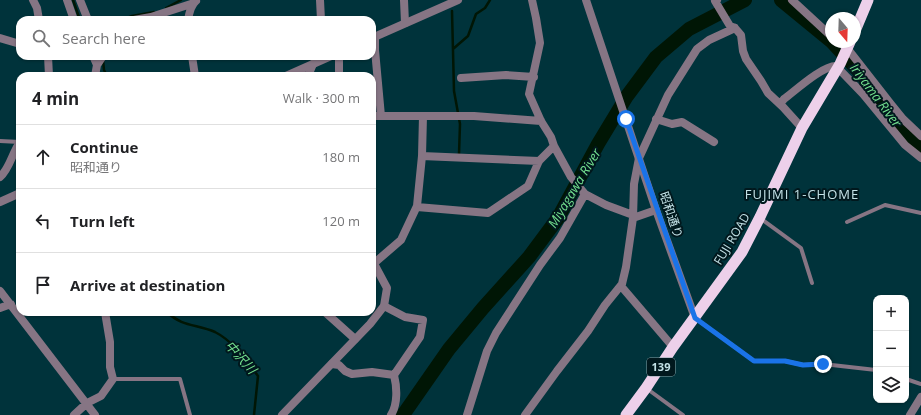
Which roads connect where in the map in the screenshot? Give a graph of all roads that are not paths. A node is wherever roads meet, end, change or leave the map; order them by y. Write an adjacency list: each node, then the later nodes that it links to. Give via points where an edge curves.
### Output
1 (33, 0): 13 (street)
2 (67, 0): 14 (street)
3 (80, 0): 15 (street)
4 (320, 0): 18 (street)
5 (404, 0): 20 (street)
6 (458, 0): 20 (street)
7 (532, 0): 45 (street, via 540,43)
8 (586, 0): 60 (street, 昭和通り)
9 (792, 0): 22 (street)
10 (868, 0): 19 (highway)
11 (196, 2): 16 (street); 17 (street)
12 (717, 2): 21 (street)
13 (38, 16)
14 (73, 16)
15 (86, 16)
16 (154, 16)
17 (189, 16)
18 (321, 16)
19 (861, 17)
20 (405, 23): 23 (street)
21 (733, 27): 47 (street, via 741,35 746,59 768,93); 50 (street, via 697,49)
22 (825, 30)
23 (376, 36)
24 (0, 38): 25 (street)
25 (16, 43)
26 (844, 48): 37 (highway, FUJI ROAD / 139)
27 (847, 48): 53 (street, via 903,119)
28 (48, 60): 38 (street)
29 (95, 60): 36 (street)
30 (101, 60): 36 (street)
31 (193, 60): 40 (street)
32 (319, 60): 35 (street)
33 (339, 60): 43 (street)
34 (375, 60): 44 (street)
35 (313, 64): 41 (street); 42 (street)
36 (97, 66): 39 (street)
37 (838, 66): 47 (street, via 832,66 819,73); 52 (highway, FUJI ROAD / 139); 61 (street, via 905,145)
38 (49, 72)
39 (96, 72)
40 (194, 72)
41 (295, 72)
42 (310, 72)
43 (339, 72)
44 (375, 72)
45 (534, 77): 46 (street, via 506,75); 51 (street, via 530,94)
46 (461, 78)
47 (780, 104): 52 (street)
48 (376, 116): 49 (street)
49 (423, 116): 51 (street); 59 (street)
50 (656, 119): 56 (street, via 672,124 682,122); 60 (street)
51 (541, 121): 57 (street)
52 (802, 128): 71 (highway, FUJI ROAD / 139)
53 (921, 136)
54 (0, 141): 55 (lane)
55 (16, 141)
56 (714, 142)
57 (554, 146): 62 (street); 64 (street)
58 (16, 148): 63 (street, via 5,172)
59 (422, 156): 62 (street); 67 (street)
60 (638, 158): 68 (street, 昭和通り); 70 (street)
61 (921, 158)
62 (539, 161): 67 (street, via 528,186 488,213)
63 (0, 177)
64 (584, 193): 70 (street); 102 (street, via 560,238 496,333 487,351)
65 (16, 195): 66 (street)
66 (0, 202)
67 (417, 207): 73 (street, via 401,240)
68 (656, 210): 70 (street); 85 (street, 昭和通り)
69 (921, 213): 72 (lane, via 885,205)
70 (633, 216): 76 (street)
71 (760, 217): 75 (lane, via 801,248); 85 (highway, FUJI ROAD / 139, via 742,252)
72 (847, 222)
73 (376, 261)
74 (376, 268): 79 (street, via 387,288)
75 (812, 283)
76 (621, 286): 87 (street); 103 (street)
77 (0, 291): 78 (street)
78 (11, 304): 80 (street); 81 (street)
79 (384, 306): 86 (street); 90 (street, via 405,317 423,320 420,337)
80 (0, 308)
81 (16, 311)
82 (20, 316): 96 (street)
83 (106, 316): 91 (street)
84 (329, 316): 86 (street)
85 (695, 318): 87 (highway, FUJI ROAD / 139); 89 (lane, via 754,361 785,361 803,365 823,364)
86 (355, 339): 88 (street)
87 (673, 347): 94 (highway, FUJI ROAD / 139)
88 (332, 364): 90 (street, via 339,365 352,374 372,372); 97 (street)
89 (873, 370)
90 (394, 375): 101 (street, via 396,408)
91 (113, 379): 96 (street, via 101,396); 100 (lane, via 180,379)
92 (909, 380): 93 (lane)
93 (921, 384)
94 (646, 388): 104 (highway, FUJI ROAD / 139); 105 (lane)
95 (921, 397): 106 (street)
96 (87, 403): 98 (street); 99 (street)
97 (287, 413)
98 (74, 415)
99 (95, 415)
100 (190, 415)
101 (391, 415)
102 (467, 415)
103 (524, 415)
104 (626, 415)
105 (683, 415)
106 (910, 415)

